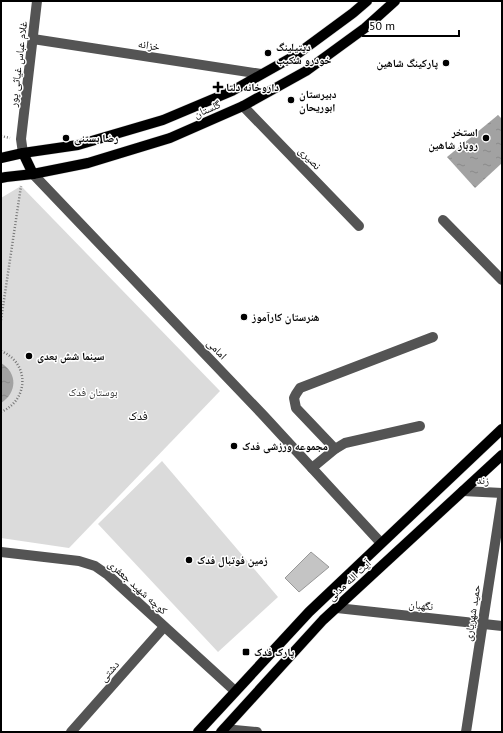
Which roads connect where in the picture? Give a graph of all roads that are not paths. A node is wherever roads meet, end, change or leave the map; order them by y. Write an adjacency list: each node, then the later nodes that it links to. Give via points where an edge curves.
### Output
1 (37, 1): 4 (street, غلام عباس غیاثی ‌پور)
2 (367, 1): 5 (main road, گلستان, via 296,55)
3 (395, 1): 6 (main road, گلستان, via 365,28 306,71)
4 (33, 39): 5 (street, خزانه); 7 (street, غلام عباس غیاثی ‌پور, via 21,139)
5 (262, 74): 7 (main road, گلستان, via 232,91 163,120 78,145)
6 (243, 106): 9 (main road, گلستان, via 170,138 88,163); 12 (street, نصیری)
7 (23, 153): 8 (main road, گلستان); 9 (main road)
8 (1, 158)
9 (33, 174): 10 (main road, گلستان); 19 (street, امامی)
10 (1, 178)
11 (443, 220): 13 (street)
12 (359, 226)
13 (502, 280)
14 (433, 338): 17 (street, via 300,388 294,398 296,408)
15 (420, 426): 17 (street, via 345,443)
16 (502, 429): 23 (main road, آیت الله مدنی)
17 (335, 449): 19 (street)
18 (502, 455): 20 (main road, آیت الله مدنی)
19 (312, 468): 23 (street, امامی)
20 (463, 491): 21 (street, زند); 25 (main road, آیت الله مدنی)
21 (502, 493)
22 (502, 498): 27 (street, حمید شهریاری)
23 (381, 543): 25 (main road); 30 (main road, آیت الله مدنی, via 309,612)
24 (1, 552): 29 (street, کوچه شهید جعفری, via 79,561 95,566)
25 (393, 556): 26 (main road, آیت الله مدنی)
26 (337, 608): 27 (street, نگهبان); 31 (main road, آیت الله مدنی)
27 (483, 623): 28 (street, نگهبان); 35 (street, حمید شهریاری)
28 (502, 626)
29 (164, 627): 30 (street, کوچه شهید جعفری); 32 (street, دشتی)
30 (235, 691): 33 (main road, آیت الله مدنی)
31 (223, 731): 34 (street)
32 (71, 732)
33 (198, 732)
34 (257, 732)
35 (466, 732)

